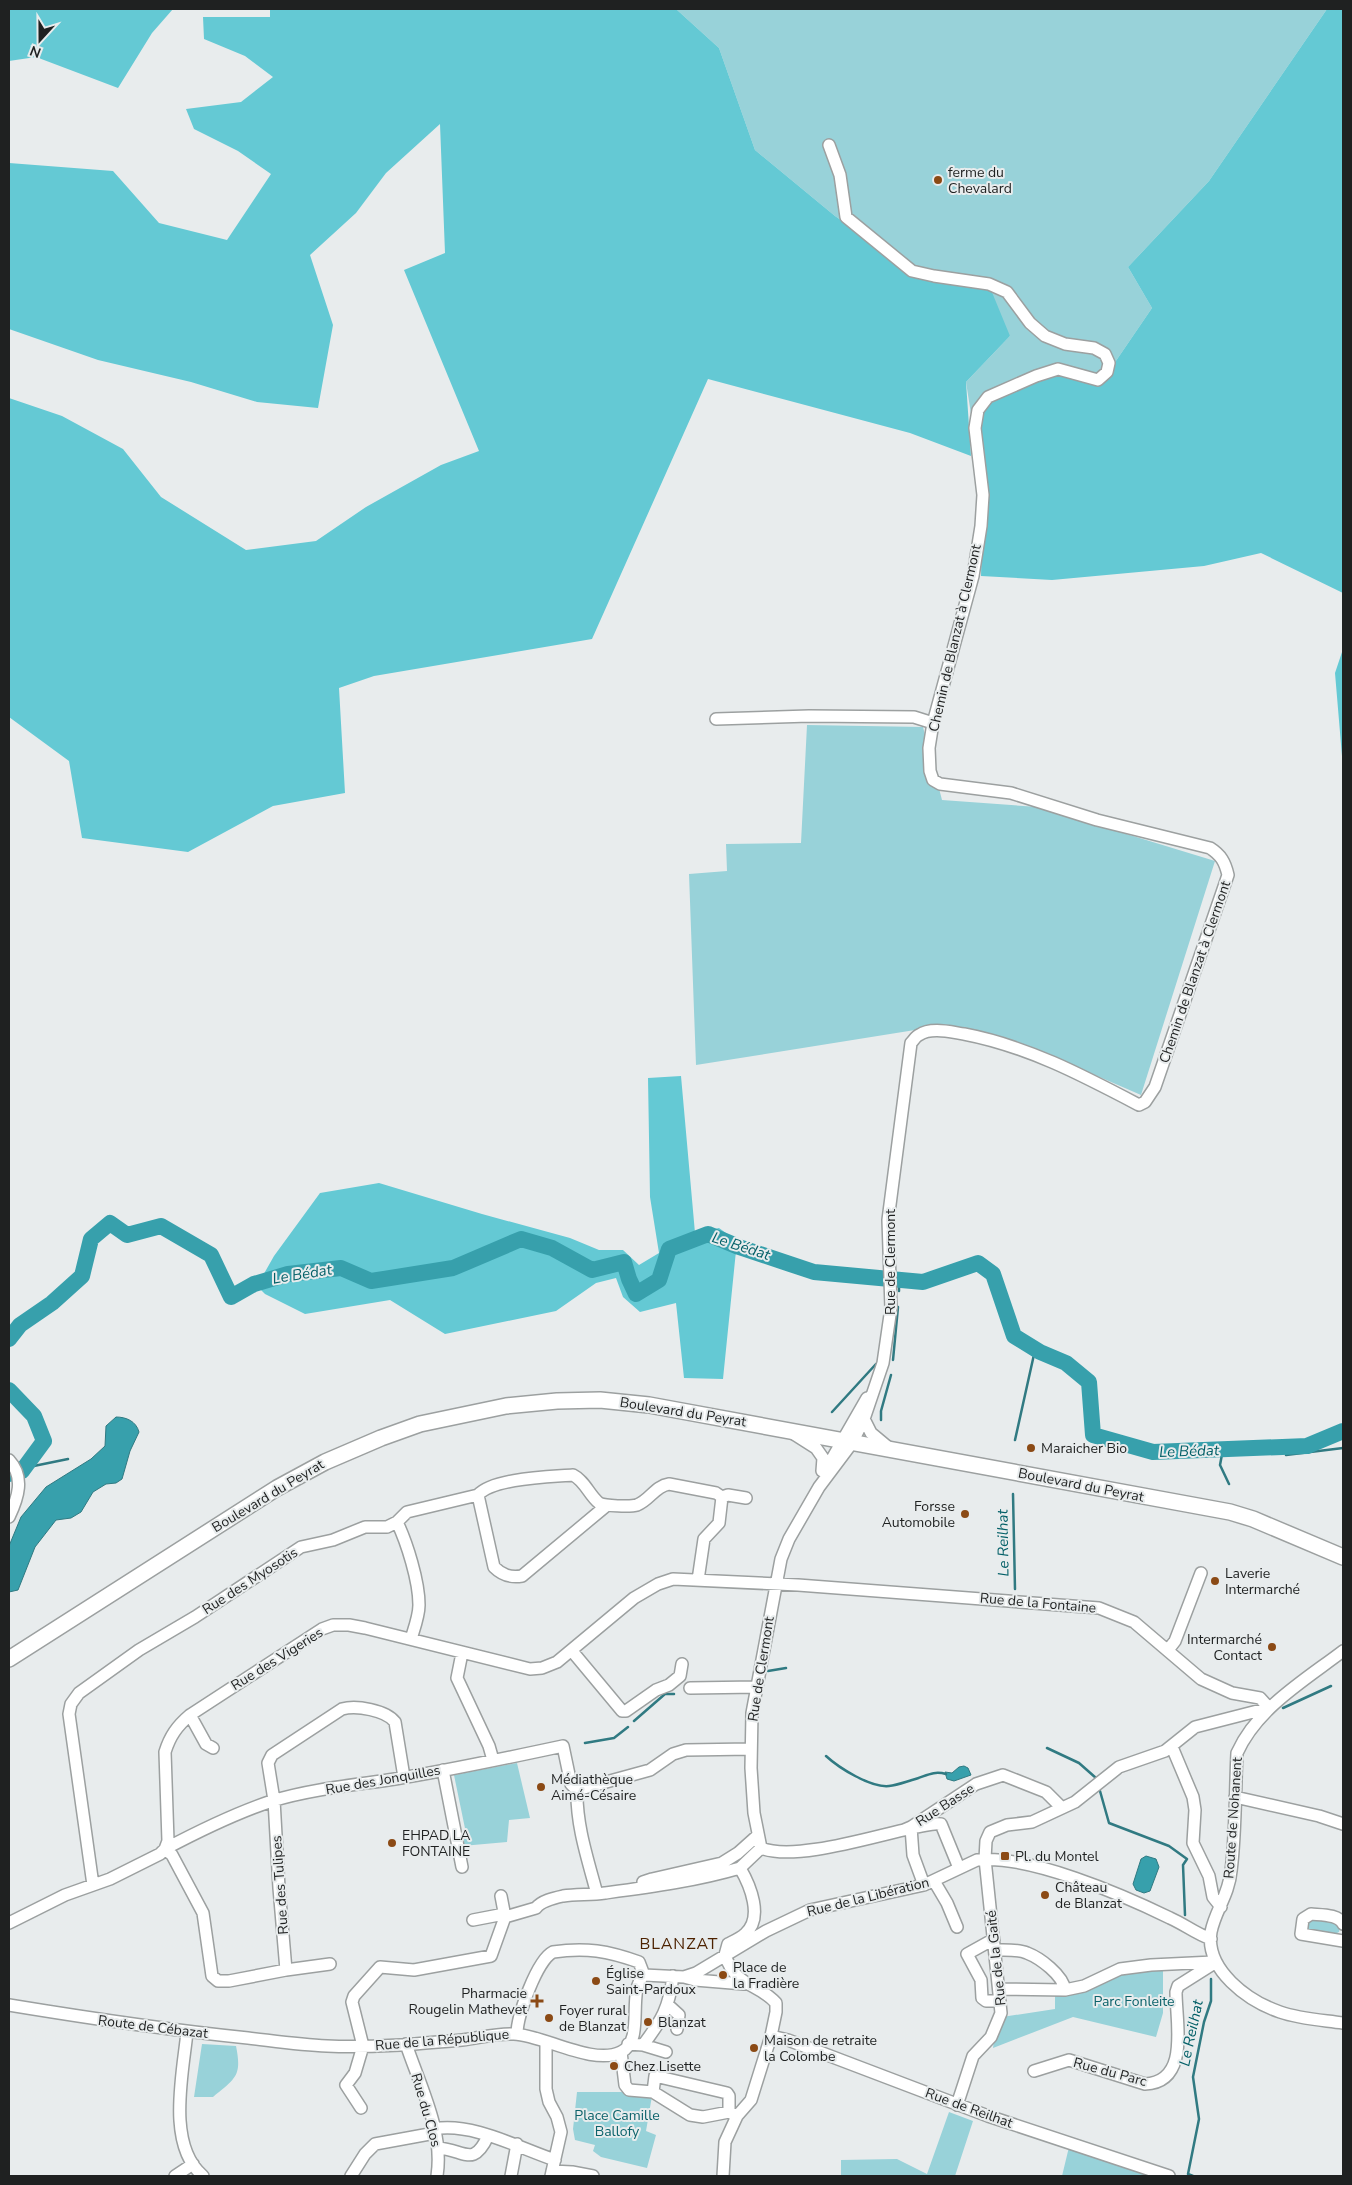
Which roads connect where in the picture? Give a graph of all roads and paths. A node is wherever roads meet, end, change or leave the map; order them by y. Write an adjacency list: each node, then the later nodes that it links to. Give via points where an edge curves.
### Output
1 (828, 145): 3 (street, Chemin de Blanzat à Clermont, via 840,176 846,217 912,271 989,284 1007,292 1044,336 1065,344 1094,348 1110,363 1107,372 1098,380 1058,370 1036,376 988,397 978,410 975,428 983,495 981,526 972,576)
2 (716, 719): 3 (street, via 914,717)
3 (933, 723): 4 (street, Chemin de Blanzat à Clermont, via 930,771 933,780 940,784 1011,792 1097,820 1210,848 1224,861 1228,875 1155,1087 1145,1102 1139,1105 1079,1073 1003,1042 947,1031)
4 (918, 1035): 5 (street, Rue de Clermont, via 911,1043 888,1220 890,1325)
5 (877, 1382): 6 (street, Rue de Clermont); 8 (street)
6 (864, 1419): 8 (street, Rue de Clermont); 9 (street, via 871,1433)
7 (783, 1429): 8 (main road, Boulevard du Peyrat); 11 (street, via 816,1448 823,1458); 29 (main road, Boulevard du Peyrat, via 649,1405 600,1400 506,1406 420,1424 325,1462 277,1488)
8 (846, 1442): 9 (main road, Boulevard du Peyrat); 11 (street, Rue de Clermont)
9 (891, 1449): 15 (main road, Boulevard du Peyrat)
10 (11, 1463): 17 (street, via 19,1488)
11 (820, 1481): 23 (street, Rue de Clermont, via 789,1539)
12 (478, 1495): 16 (street, Rue des Myosotis, via 484,1488 524,1479 573,1475); 16 (street, via 494,1567 501,1574 514,1577 522,1576); 18 (street, Rue des Myosotis, via 407,1512)
13 (722, 1497): 14 (street); 16 (street, via 669,1484 637,1505); 22 (street, via 719,1523 704,1539)
14 (746, 1498)
15 (1176, 1503): 19 (main road, Boulevard du Peyrat, via 1254,1519); 20 (main road, Boulevard du Peyrat, via 1250,1526)
16 (606, 1506)
17 (9, 1517)
18 (397, 1522): 24 (street, via 406,1541 418,1595 419,1607); 54 (street, Rue des Myosotis, via 301,1547 139,1650 79,1693 69,1714)
19 (1343, 1557)
20 (1343, 1566)
21 (1201, 1573): 25 (street, via 1175,1641)
22 (698, 1580): 23 (street, Rue des Vigeries); 26 (street, Rue des Vigeries, via 658,1584 634,1598)
23 (775, 1585): 25 (street, Rue de la Fontaine, via 1099,1608 1134,1622); 31 (street, Rue de Clermont)
24 (411, 1639): 28 (street, Rue des Vigeries); 34 (street, Rue des Vigeries, via 349,1625 333,1625)
25 (1168, 1650): 33 (street, Rue de la Fontaine, via 1201,1679 1232,1693 1260,1698)
26 (572, 1651): 28 (street, Rue des Vigeries, via 557,1662 530,1669); 30 (street, via 626,1712 680,1676)
27 (1343, 1651): 33 (street, Route de Nohanent)
28 (462, 1653): 38 (street, via 457,1678)
29 (10, 1658)
30 (682, 1664)
31 (757, 1687): 32 (street); 37 (street, Rue de Clermont)
32 (690, 1688)
33 (1269, 1708): 35 (street, via 1196,1727); 42 (street, Route de Nohanent, via 1242,1740 1237,1753)
34 (190, 1715): 36 (street, via 206,1744); 48 (street, Rue des Vigeries, via 172,1734 165,1752 168,1834)
35 (1172, 1747): 44 (street, via 1119,1767 1084,1797); 58 (street, via 1194,1804 1192,1833 1195,1849 1209,1876 1215,1902)
36 (214, 1748)
37 (751, 1748): 41 (street, via 686,1750 673,1754 650,1770); 47 (street, Rue de Clermont)
38 (493, 1760): 39 (street, Rue des Jonquilles); 41 (street, Rue des Jonquilles, via 562,1746 571,1784)
39 (443, 1770): 40 (street, Rue des Jonquilles); 50 (street)
40 (404, 1777): 43 (street, Rue des Jonquilles); 43 (street, Rue des Tulipes, via 395,1722 386,1714 351,1706 269,1758)
41 (577, 1790): 56 (street, via 586,1855)
42 (1235, 1797): 45 (street); 58 (street, Route de Nohanent, via 1232,1871)
43 (274, 1800): 48 (street, Rue des Jonquilles); 71 (street, Rue des Tulipes)
44 (1061, 1807): 46 (street, Rue Basse, via 1046,1792 1004,1775 976,1784); 49 (street, Rue de la Gaité, via 1032,1822 1007,1825 990,1832)
45 (1343, 1824)
46 (911, 1827): 47 (street, Rue Basse, via 792,1852 770,1852); 52 (street, via 941,1824); 53 (street, via 914,1855)
47 (759, 1842): 51 (street); 55 (street, via 722,1863 652,1878 642,1883)
48 (165, 1849): 54 (street, via 110,1879); 71 (street, via 172,1855 203,1913 212,1976 218,1981 228,1981)
49 (985, 1859): 52 (street, Rue de la Libération); 65 (street, Rue de la Libération, via 1008,1860 1066,1876 1139,1903); 67 (street, Rue de la Gaité)
50 (462, 1868)
51 (740, 1868): 55 (street, via 710,1877); 68 (street, via 755,1914 746,1934 728,1944)
52 (959, 1868): 53 (street, Rue de la Libération)
53 (929, 1883): 63 (street, via 947,1903); 68 (street, Rue de la Libération, via 810,1910)
54 (93, 1884): 61 (street, via 65,1894)
55 (640, 1888): 56 (street)
56 (597, 1894): 59 (street, via 564,1896)
57 (501, 1896): 59 (street)
58 (1221, 1908): 65 (street, Route de Nohanent, via 1211,1930)
59 (505, 1916): 60 (street); 90 (street, via 491,1956 414,1970 380,1967 352,2002)
60 (473, 1920)
61 (9, 1923)
62 (1343, 1924): 66 (street, via 1336,1918 1311,1914 1303,1919 1301,1934)
63 (957, 1927)
64 (1343, 1935): 66 (street)
65 (1211, 1939): 69 (street)
66 (1343, 1941)
67 (995, 1944): 74 (street, via 967,1954); 76 (street, Rue de la Gaité); 77 (street, via 1036,1958 1061,1980)
68 (725, 1955): 73 (street, via 696,1973); 75 (street, via 733,1973)
69 (1216, 1962): 77 (street, via 1120,1969 1084,1986); 81 (street, via 1243,1992 1267,2007 1282,2013); 93 (street, Rue du Parc, via 1178,1986 1177,2054 1170,2072 1162,2080 1139,2083 1069,2060)
70 (330, 1964): 71 (street)
71 (286, 1970)
72 (644, 1975): 73 (street); 84 (street, via 639,1962 596,1950 549,1954 532,1982); 91 (street, via 637,1987 634,2027)
73 (679, 1976): 75 (street); 80 (street)
74 (981, 1980): 76 (street); 78 (street, via 982,1998)
75 (744, 1984): 85 (street, via 776,2003)
76 (999, 1984): 77 (street); 78 (street, Rue de la Gaité)
77 (1065, 1990)
78 (1000, 2001): 95 (street, Rue de la Gaité, via 1001,2013 995,2031 973,2056)
79 (9, 2005): 83 (street, Route de Cébazat)
80 (668, 2005): 82 (street, via 679,2015); 89 (street)
81 (1343, 2024)
82 (677, 2029)
83 (187, 2032): 87 (street, Route de Cébazat); 102 (street, via 179,2114)
84 (517, 2034): 86 (street, Rue de la République); 88 (street, Rue de la République)
85 (771, 2036): 95 (street, Rue de Reilhat); 97 (street, via 751,2100)
86 (546, 2042): 91 (street, Rue de la République, via 606,2055); 103 (street, via 546,2089 561,2132)
87 (298, 2043): 90 (street, Rue de la République)
88 (406, 2044): 90 (street, Rue de la République); 98 (street, Rue du Clos)
89 (643, 2045): 91 (street, Rue de la République); 92 (street, Rue de la République)
90 (363, 2046): 96 (street, via 355,2072 346,2085)
91 (625, 2048): 94 (street, via 626,2088)
92 (666, 2052)
93 (1034, 2071)
94 (653, 2092): 97 (street, via 690,2115); 97 (street, via 655,2076 727,2093)
95 (957, 2104): 112 (street, Rue de Reilhat)
96 (361, 2108)
97 (733, 2114): 111 (street, via 725,2142)
98 (435, 2131): 99 (street, via 454,2128); 101 (street, Rue du Clos); 107 (street, via 375,2144)
99 (488, 2136): 100 (street); 101 (street, via 477,2154)
100 (517, 2144): 103 (street); 109 (street)
101 (438, 2148): 104 (street, Rue du Clos)
102 (193, 2164): 105 (street); 106 (street)
103 (553, 2169): 110 (street)
104 (438, 2175): 108 (street)
105 (175, 2176)
106 (203, 2176)
107 (351, 2176)
108 (450, 2176)
109 (511, 2176)
110 (593, 2176)
111 (723, 2176)
112 (1169, 2176)

